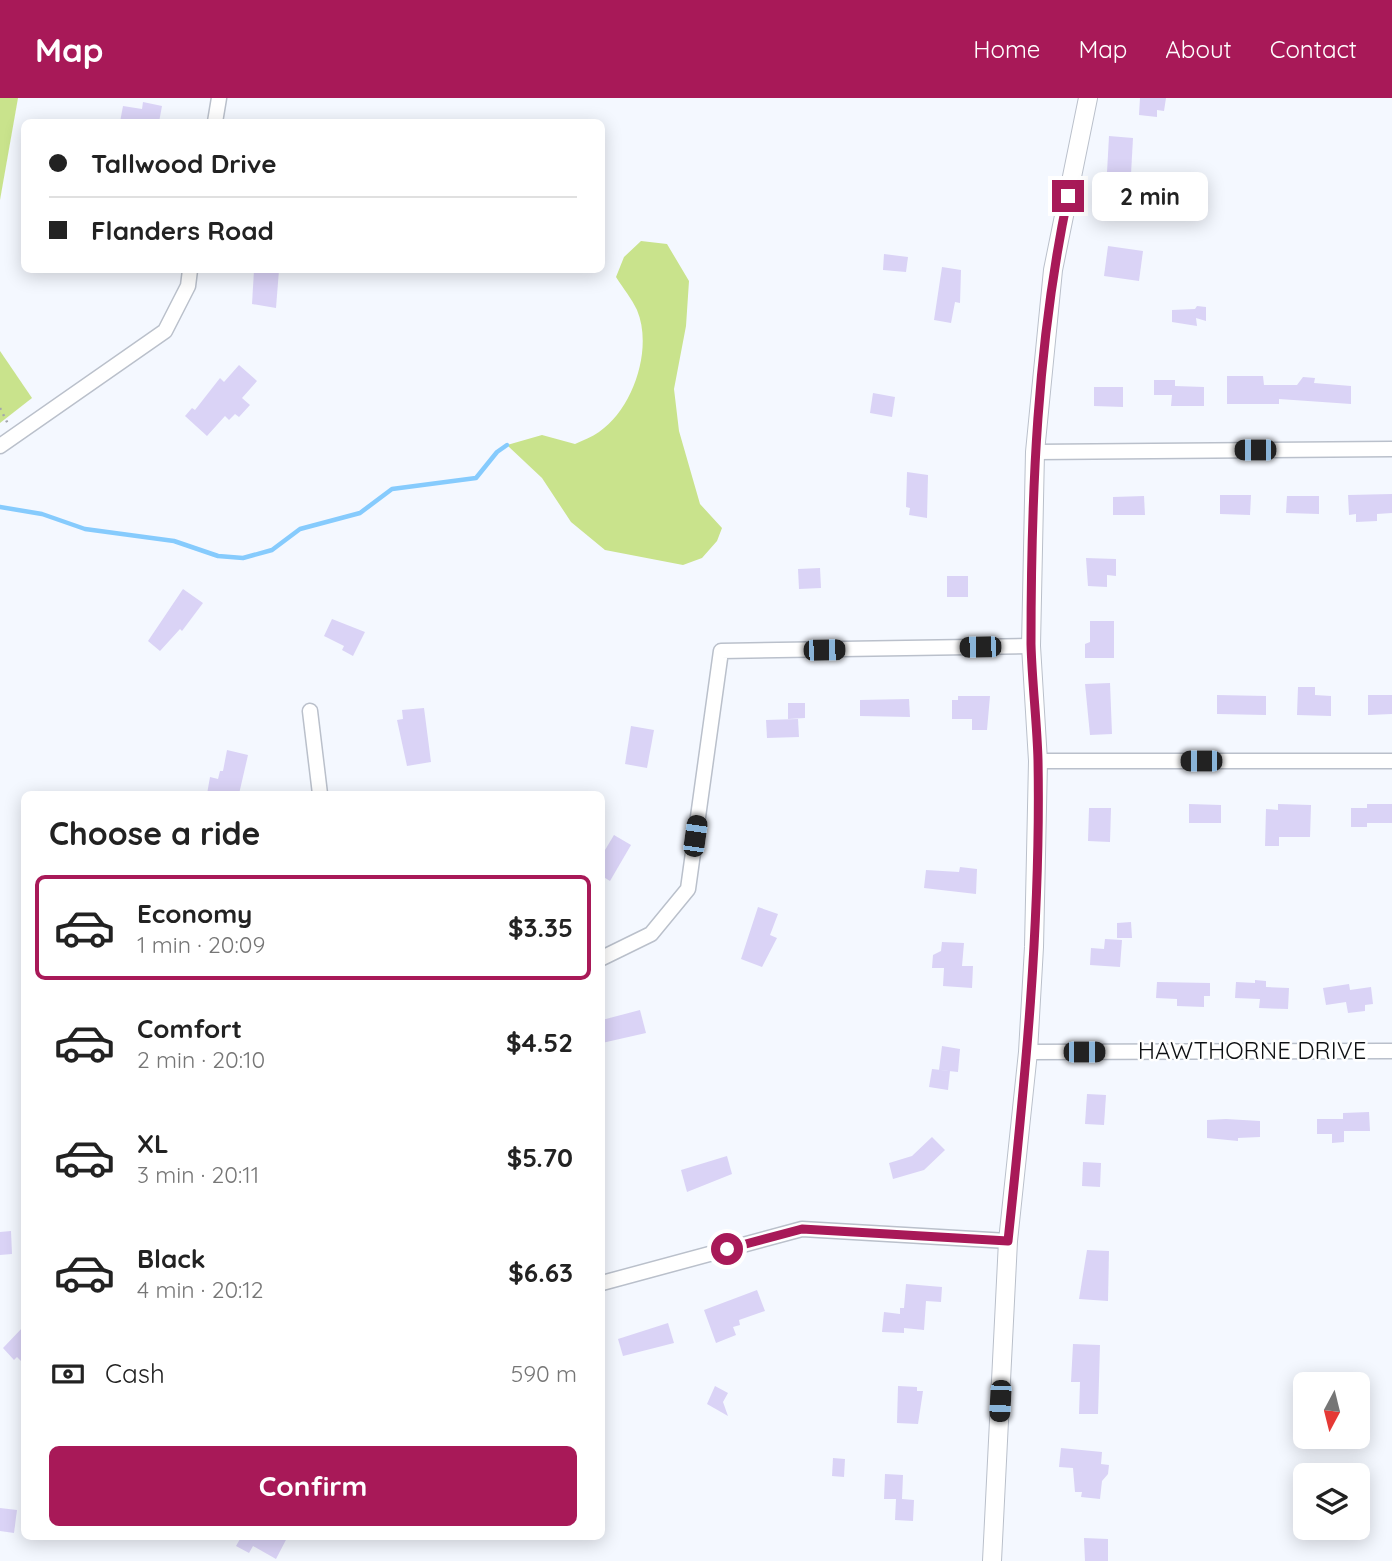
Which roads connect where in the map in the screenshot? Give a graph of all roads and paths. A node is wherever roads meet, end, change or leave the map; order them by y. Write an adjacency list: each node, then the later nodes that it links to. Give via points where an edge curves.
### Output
1 (219, 98): 3 (street)
2 (1087, 98): 7 (street, via 1053,270)
3 (216, 119)
4 (190, 273): 5 (street, via 188,286 165,331)
5 (0, 446)
6 (1392, 449): 7 (street)
7 (1035, 452): 8 (street)
8 (1031, 646): 10 (street); 13 (street, via 721,651 688,889 651,934)
9 (310, 711): 12 (street)
10 (1038, 761): 11 (street); 15 (street)
11 (1392, 761)
12 (320, 791)
13 (605, 957)
14 (1392, 1051): 15 (street, HAWTHORNE DRIVE)
15 (1028, 1052): 16 (street)
16 (1008, 1241): 17 (street, via 802,1229); 18 (street)
17 (605, 1282)
18 (992, 1561)

